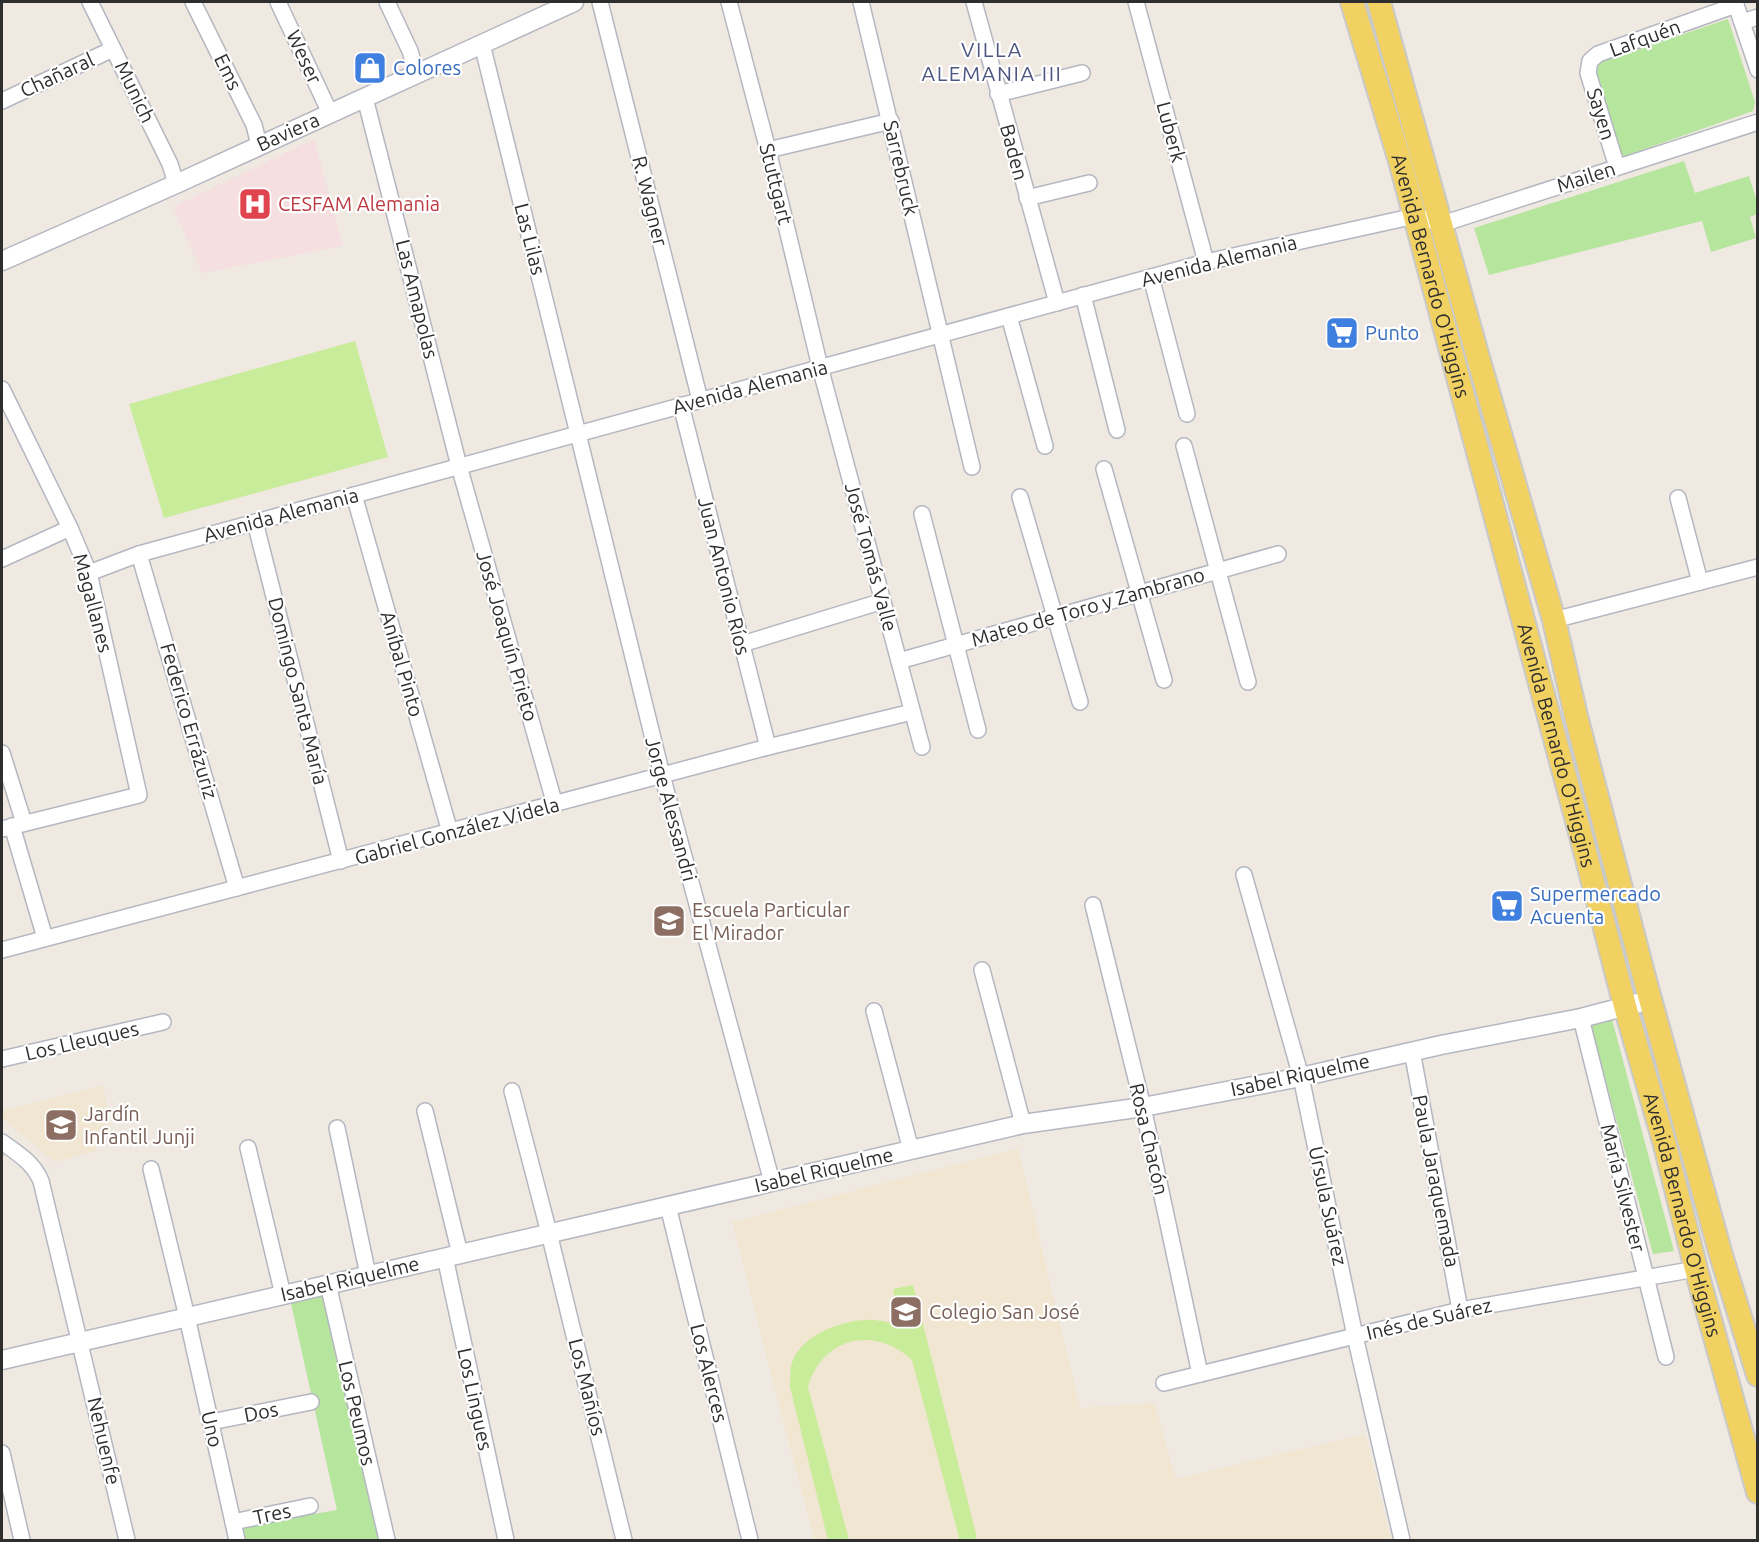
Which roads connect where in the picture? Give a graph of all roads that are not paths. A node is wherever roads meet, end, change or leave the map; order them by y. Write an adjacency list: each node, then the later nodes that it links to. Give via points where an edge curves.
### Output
1 (90, 2): 17 (street, Munich)
2 (193, 2): 28 (street, Ems, via 254,125)
3 (278, 2): 25 (street, Weser)
4 (387, 2): 21 (street)
5 (574, 2): 16 (street, Baviera)
6 (600, 2): 45 (street, R. Wagner)
7 (729, 2): 29 (street, Stuttgart)
8 (861, 2): 26 (street, Sarrebruck)
9 (974, 2): 22 (street, Baden)
10 (1136, 2): 37 (street, Luberk)
11 (1352, 2): 34 (main road, Avenida Bernardo O'Higgins)
12 (1379, 2): 35 (main road, Avenida Bernardo O'Higgins)
13 (1735, 3): 15 (street); 18 (street, Lafquén, via 1598,54)
14 (1758, 17): 15 (street)
15 (1742, 22): 19 (street)
16 (482, 44): 21 (street, Baviera); 50 (street, Las Lilas)
17 (113, 49): 24 (street, Chañaral); 32 (street, Munich, via 170,164)
18 (1590, 62): 30 (street, Sayen, via 1588,73)
19 (1758, 70)
20 (1082, 73): 22 (street)
21 (417, 74): 23 (street, Baviera)
22 (998, 94): 33 (street, Baden)
23 (365, 98): 25 (street, Baviera); 53 (street, Las Amapolas)
24 (2, 101)
25 (330, 113): 28 (street, Baviera)
26 (891, 121): 29 (street); 42 (street, Sarrebruck)
27 (1758, 122): 30 (street, Mailen)
28 (259, 145): 32 (street, Baviera)
29 (768, 150): 43 (street, Stuttgart)
30 (1617, 167): 35 (street, Mailen)
31 (1089, 183): 33 (street)
32 (176, 184): 36 (street, Baviera)
33 (1027, 198): 40 (street, Baden)
34 (1414, 216): 35 (street); 37 (street, Avenida Alemania); 60 (main road, Avenida Bernardo O'Higgins)
35 (1443, 224): 73 (main road, Avenida Bernardo O'Higgins)
36 (2, 261)
37 (1206, 262): 38 (street, Avenida Alemania)
38 (1151, 277): 39 (street, Avenida Alemania); 48 (street)
39 (1083, 296): 40 (street, Avenida Alemania); 49 (street)
40 (1057, 303): 41 (street, Avenida Alemania)
41 (1009, 316): 42 (street, Avenida Alemania); 51 (street)
42 (940, 334): 43 (street, Avenida Alemania); 54 (street, Sarrebruck)
43 (820, 368): 45 (street, Avenida Alemania); 71 (street, José Tomás Valle)
44 (2, 389): 47 (street, Magallanes)
45 (700, 400): 46 (street, Avenida Alemania)
46 (681, 405): 50 (street, Avenida Alemania); 74 (street, Juan Antonio Ríos)
47 (6, 409): 62 (street, Magallanes)
48 (1187, 414)
49 (1117, 430)
50 (578, 434): 53 (street, Avenida Alemania); 86 (street, Jorge Alessandri)
51 (1045, 446)
52 (1184, 446): 67 (street)
53 (459, 466): 56 (street, Avenida Alemania); 87 (street, José Joaquín Prieto)
54 (972, 467)
55 (1104, 469): 70 (street)
56 (354, 495): 61 (street, Avenida Alemania); 89 (street, Aníbal Pinto)
57 (1020, 497): 72 (street)
58 (1678, 498): 69 (street)
59 (922, 514): 75 (street)
60 (1495, 515): 73 (main road, via 1505,527 1525,599 1535,611); 79 (main road, Avenida Bernardo O'Higgins)
61 (255, 522): 63 (street, Avenida Alemania); 90 (street, Domingo Santa María)
62 (70, 528): 65 (street); 68 (street, Magallanes)
63 (140, 554): 68 (street, Avenida Alemania); 92 (street, Federico Errázuriz)
64 (1278, 554): 67 (street, Mateo de Toro y Zambrano)
65 (2, 559)
66 (1758, 567): 69 (street)
67 (1218, 570): 70 (street, Mateo de Toro y Zambrano); 78 (street)
68 (89, 573): 88 (street, Magallanes, via 139,795)
69 (1700, 582): 73 (street)
70 (1139, 594): 72 (street, Mateo de Toro y Zambrano); 77 (street)
71 (883, 601): 74 (street); 76 (street, José Tomás Valle)
72 (1055, 618): 75 (street, Mateo de Toro y Zambrano); 80 (street)
73 (1554, 620): 79 (main road, via 1541,628 1536,641 1548,687); 97 (main road, Avenida Bernardo O'Higgins)
74 (742, 644): 83 (street, Juan Antonio Ríos)
75 (956, 645): 76 (street, Mateo de Toro y Zambrano); 82 (street)
76 (899, 661): 81 (street, José Tomás Valle)
77 (1164, 680)
78 (1248, 682)
79 (1544, 699): 98 (main road, Avenida Bernardo O'Higgins)
80 (1080, 702)
81 (912, 712): 83 (street, Gabriel González Videla); 84 (street, José Tomás Valle)
82 (978, 730)
83 (768, 747): 86 (street, Gabriel González Videla)
84 (922, 747)
85 (2, 753): 88 (street)
86 (662, 775): 87 (street, Gabriel González Videla); 114 (street, Jorge Alessandri)
87 (555, 805): 89 (street, Gabriel González Videla)
88 (12, 826): 94 (street)
89 (450, 832): 90 (street, Gabriel González Videla)
90 (341, 861): 92 (street, Gabriel González Videla)
91 (1244, 875): 104 (street, Úrsula Suárez)
92 (237, 888): 94 (street, Gabriel González Videla)
93 (1093, 905): 106 (street, Rosa Chacón)
94 (45, 938): 95 (street, Gabriel González Videla)
95 (2, 950)
96 (982, 969): 108 (street)
97 (1650, 1000): 98 (street, Isabel Riquelme); 118 (main road, Avenida Bernardo O'Higgins)
98 (1625, 1006): 100 (street, Isabel Riquelme); 115 (main road, Avenida Bernardo O'Higgins)
99 (874, 1011): 112 (street)
100 (1581, 1018): 102 (street, Isabel Riquelme); 122 (street, María Silvester)
101 (163, 1022): 103 (street, Los Lleuques)
102 (1412, 1051): 104 (street, Isabel Riquelme); 125 (street, Paula Jaraquemada)
103 (2, 1059)
104 (1301, 1077): 106 (street, Isabel Riquelme); 127 (street, Úrsula Suárez)
105 (513, 1091): 117 (street, Los Mañíos)
106 (1143, 1107): 108 (street, Isabel Riquelme); 131 (street, Rosa Chacón)
107 (425, 1111): 119 (street, Los Lingues)
108 (1023, 1124): 112 (street, Isabel Riquelme)
109 (337, 1128): 121 (street)
110 (2, 1142): 128 (street, Nehuenfe, via 30,1163 41,1181)
111 (248, 1148): 124 (street)
112 (911, 1150): 114 (street, Isabel Riquelme)
113 (151, 1169): 126 (street, Uno)
114 (772, 1182): 116 (street, Isabel Riquelme)
115 (1674, 1182): 118 (main road, via 1687,1199 1697,1236); 120 (main road, Avenida Bernardo O'Higgins)
116 (668, 1206): 117 (street, Isabel Riquelme); 147 (street, Los Alerces)
117 (549, 1233): 119 (street, Isabel Riquelme); 146 (street, Los Mañíos)
118 (1720, 1255): 132 (main road, Avenida Bernardo O'Higgins)
119 (452, 1256): 121 (street, Isabel Riquelme); 145 (street, Los Lingues)
120 (1696, 1269): 122 (street, Inés de Suárez); 137 (main road, Avenida Bernardo O'Higgins)
121 (368, 1275): 123 (street, Isabel Riquelme)
122 (1645, 1277): 125 (street, Inés de Suárez); 129 (street, María Silvester)
123 (328, 1284): 124 (street, Isabel Riquelme); 144 (street, Los Peumos)
124 (282, 1295): 126 (street, Isabel Riquelme)
125 (1460, 1310): 127 (street, Inés de Suárez)
126 (187, 1317): 128 (street, Isabel Riquelme); 135 (street, Uno)
127 (1355, 1336): 131 (street, Inés de Suárez); 148 (street, Úrsula Suárez)
128 (81, 1341): 130 (street, Isabel Riquelme); 142 (street, Nehuenfe)
129 (1666, 1357)
130 (2, 1360)
131 (1200, 1374): 133 (street, Inés de Suárez)
132 (1758, 1375)
133 (1164, 1383)
134 (311, 1402): 135 (street, Dos)
135 (211, 1422): 140 (street, Uno)
136 (2, 1453): 141 (street)
137 (1753, 1454): 138 (main road, Avenida Bernardo O'Higgins)
138 (1758, 1492)
139 (310, 1506): 140 (street, Tres)
140 (233, 1522): 143 (street, Uno)
141 (22, 1540)
142 (127, 1540)
143 (237, 1540)
144 (387, 1540)
145 (506, 1540)
146 (624, 1540)
147 (750, 1540)
148 (1402, 1540)

